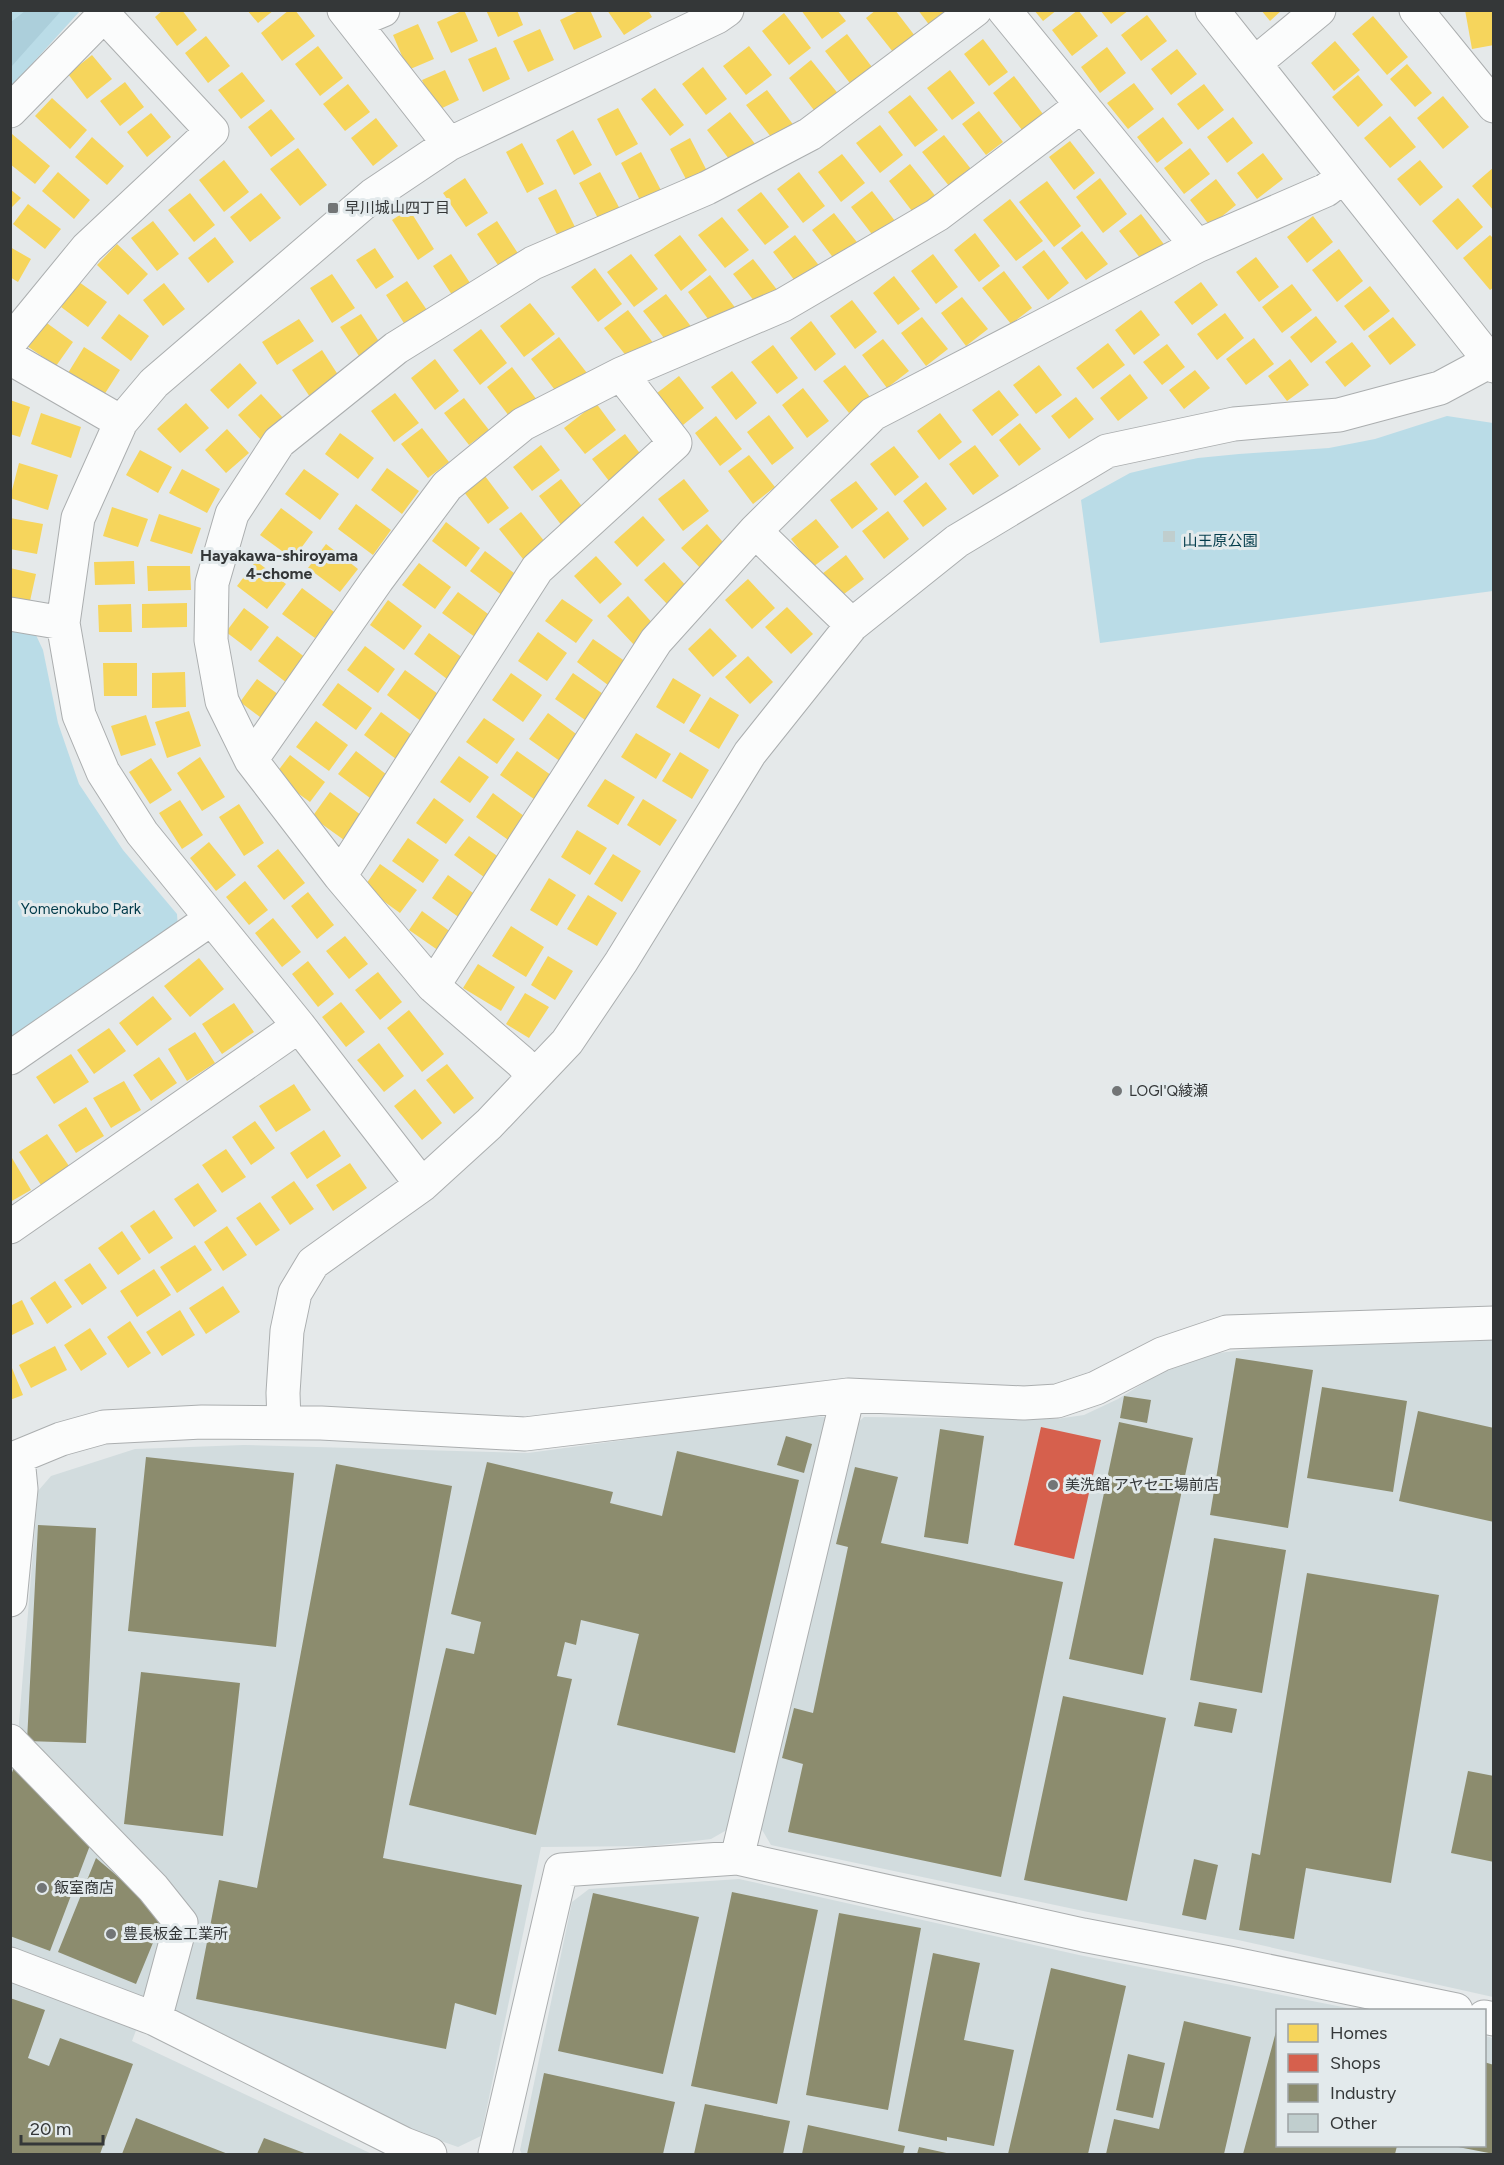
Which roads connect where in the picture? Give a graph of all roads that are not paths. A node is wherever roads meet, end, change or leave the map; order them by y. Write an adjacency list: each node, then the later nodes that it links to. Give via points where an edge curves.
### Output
1 (727, 10): 13 (street)
2 (975, 10): 25 (street, via 810,134 708,189 533,263 396,348 279,442 232,514 212,583 211,640 222,701)
3 (1004, 10): 10 (street)
4 (1212, 10): 8 (street)
5 (1319, 10): 8 (street)
6 (1416, 10): 9 (street)
7 (360, 14): 13 (street)
8 (1255, 63): 14 (street)
9 (1482, 72): 11 (street)
10 (1081, 106): 15 (street); 19 (street, via 938,215 783,305)
11 (1494, 106)
12 (10, 111): 16 (street, via 104,15 212,131 87,248)
13 (449, 144): 20 (street, via 374,195 154,382)
14 (1343, 177): 15 (street, via 1326,190); 18 (street)
15 (1197, 246): 21 (street, via 873,414)
16 (10, 342)
17 (10, 358): 20 (street)
18 (1492, 362): 24 (street, via 1440,388 1339,415 1234,424 1107,451 957,541)
19 (621, 374): 25 (street, via 523,424 447,486); 26 (street, via 675,443 537,569)
20 (121, 422): 23 (street, via 78,518)
21 (755, 531): 24 (street); 28 (street, via 656,641)
22 (10, 614): 23 (street)
23 (63, 623): 27 (street, via 79,715 103,772 142,833)
24 (852, 625): 31 (street, via 750,753 614,972 567,1042)
25 (251, 760): 26 (street)
26 (340, 876): 28 (street)
27 (211, 919): 29 (street); 30 (street)
28 (433, 986): 31 (street)
29 (299, 1026): 32 (street); 33 (street)
30 (10, 1058)
31 (534, 1076): 32 (street, via 489,1124)
32 (422, 1185): 36 (street, via 314,1263 294,1293 283,1393)
33 (10, 1227)
34 (1494, 1323): 35 (street, via 1227,1332 1162,1354 1096,1388 1057,1401)
35 (848, 1395): 36 (street, via 525,1434); 40 (street)
36 (284, 1422): 37 (street, via 104,1427 61,1439)
37 (14, 1459): 38 (street, via 21,1489)
38 (10, 1600)
39 (10, 1741): 43 (street, via 153,1888 181,1923)
40 (736, 1858): 42 (street, via 1083,1935); 45 (street, via 561,1870)
41 (10, 1964): 43 (street)
42 (1451, 2009)
43 (155, 2019): 44 (street)
44 (412, 2151)
45 (495, 2154)

